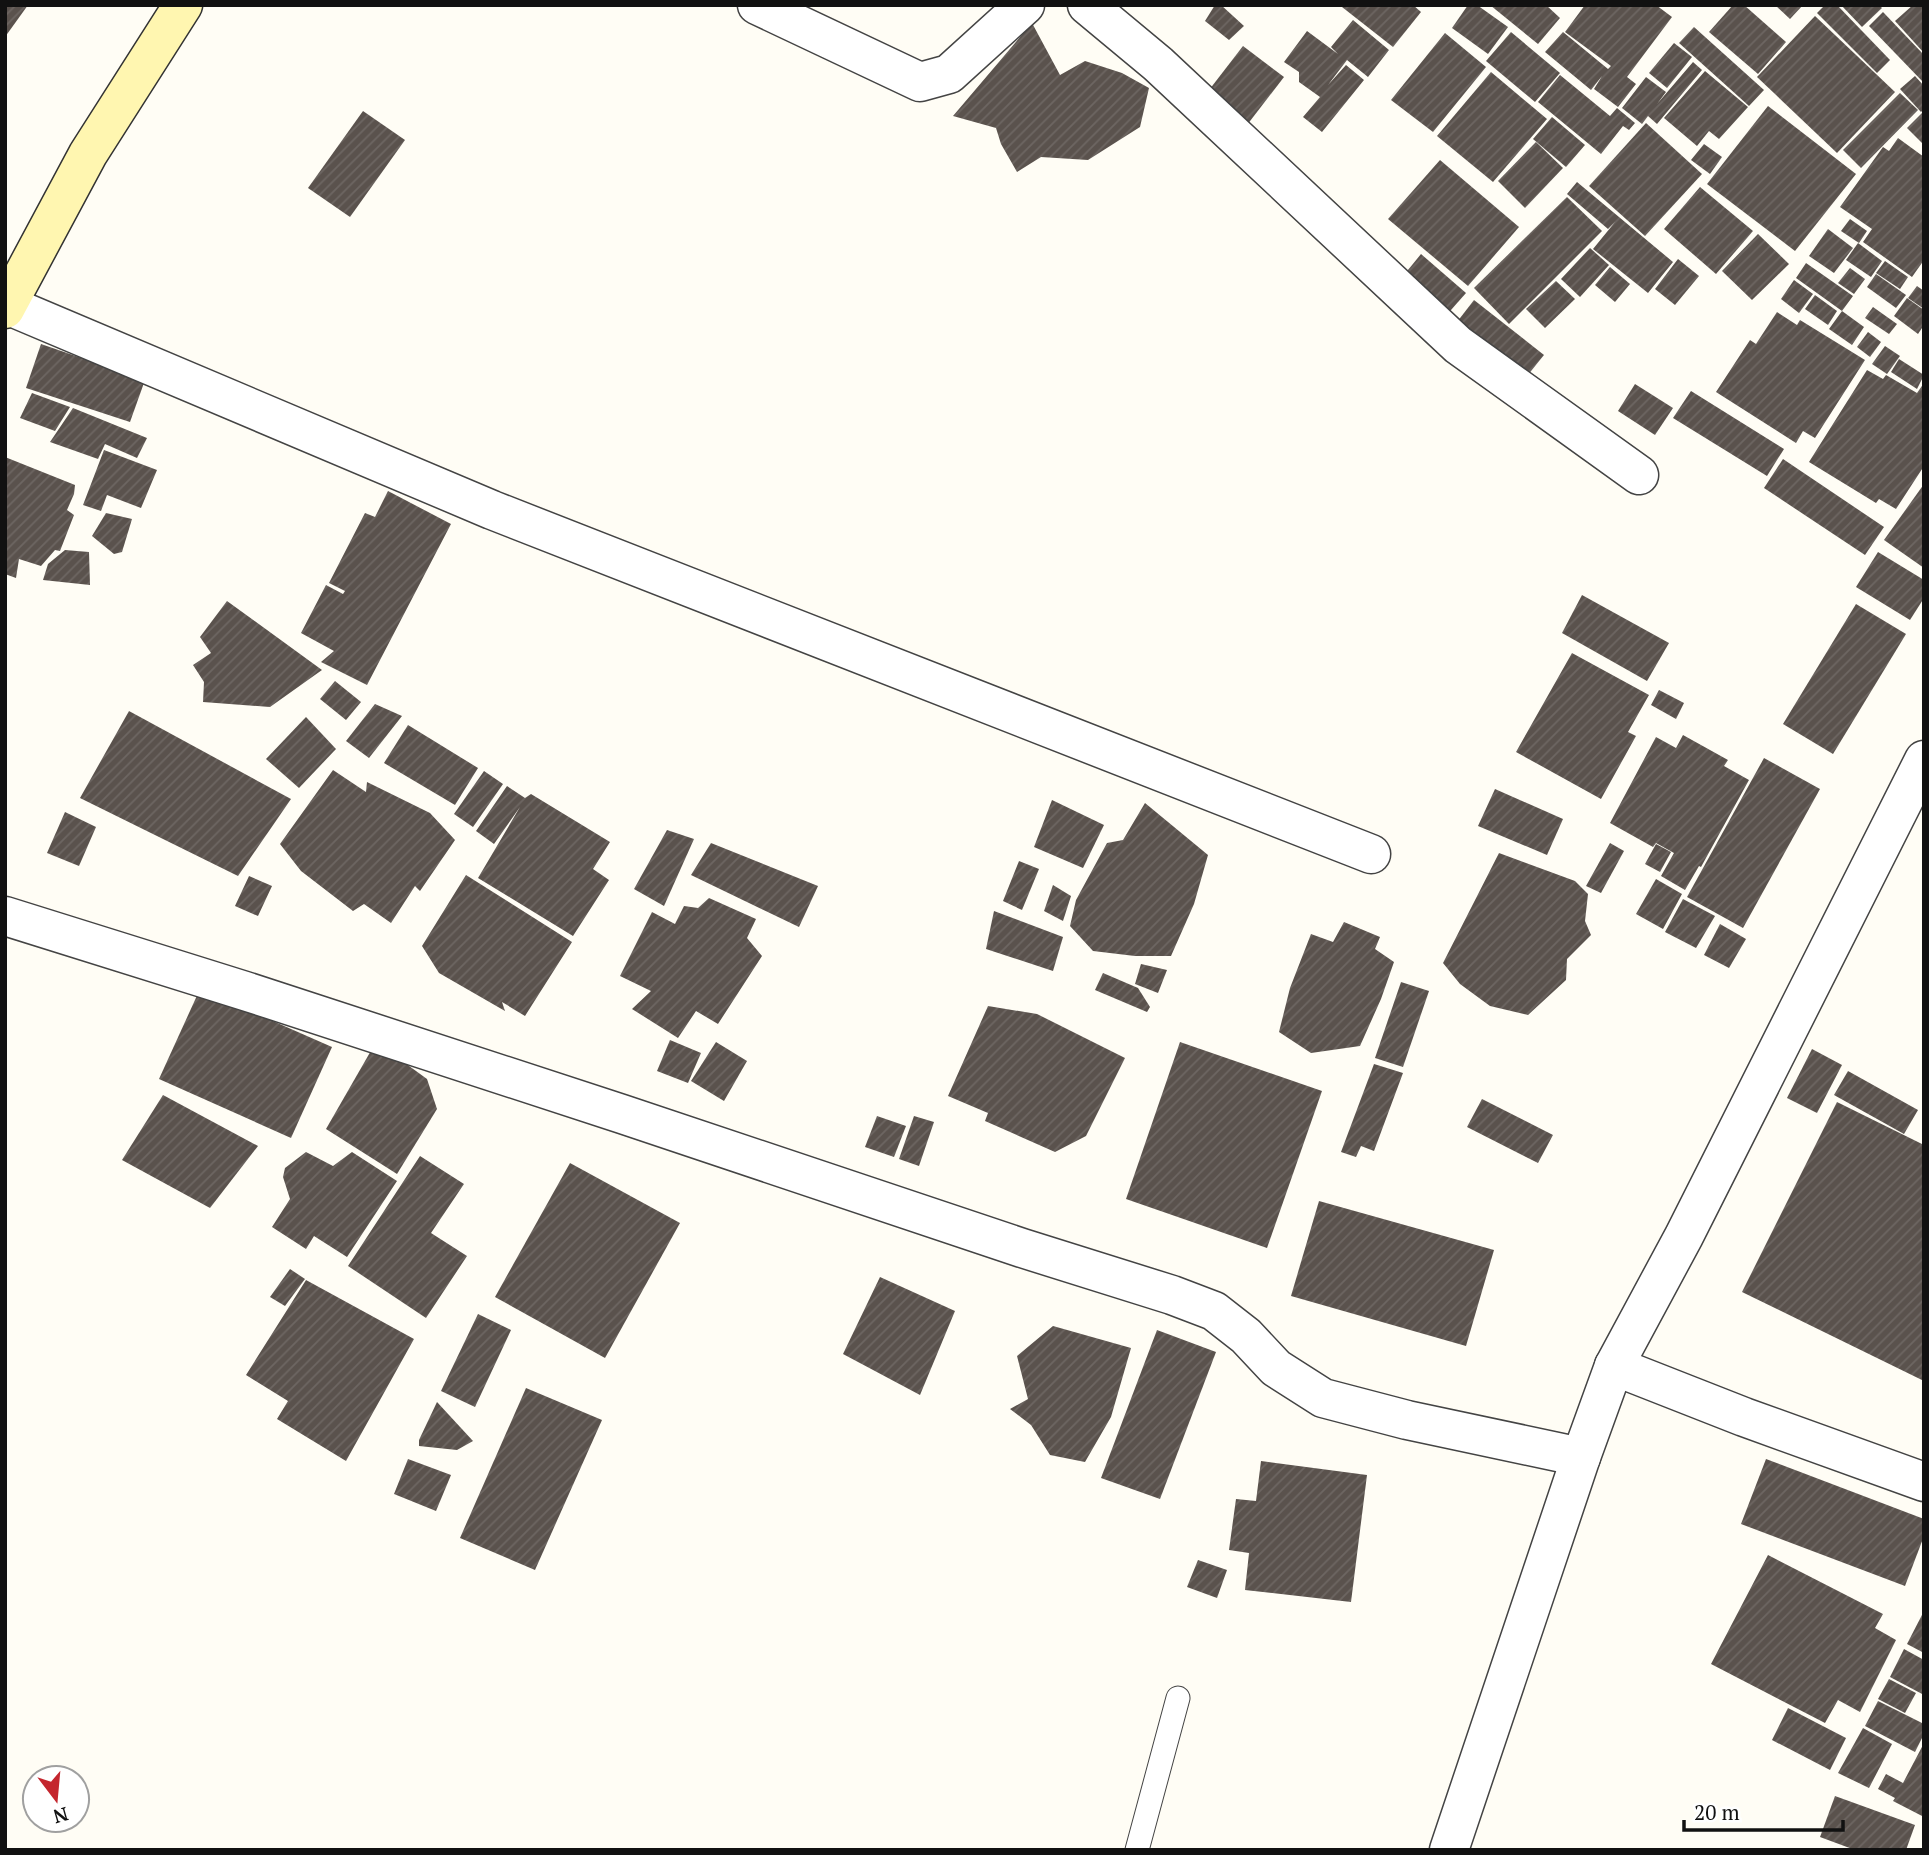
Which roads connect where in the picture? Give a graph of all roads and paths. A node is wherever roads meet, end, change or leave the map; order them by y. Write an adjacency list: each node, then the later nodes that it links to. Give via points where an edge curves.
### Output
1 (183, 5): 5 (main road, via 88,154)
2 (757, 5): 3 (street, via 920,82 949,74)
3 (1025, 5)
4 (1087, 5): 6 (street, via 1158,64 1458,345)
5 (6, 307): 8 (street, via 492,510)
6 (1639, 475)
7 (1924, 760): 10 (street)
8 (1371, 855)
9 (5, 916): 11 (street, via 1172,1295 1214,1311 1276,1368 1323,1398)
10 (1614, 1366): 11 (street); 12 (street)
11 (1581, 1457): 15 (street)
12 (1924, 1482)
13 (1178, 1698): 14 (lane)
14 (1137, 1850)
15 (1449, 1850)

